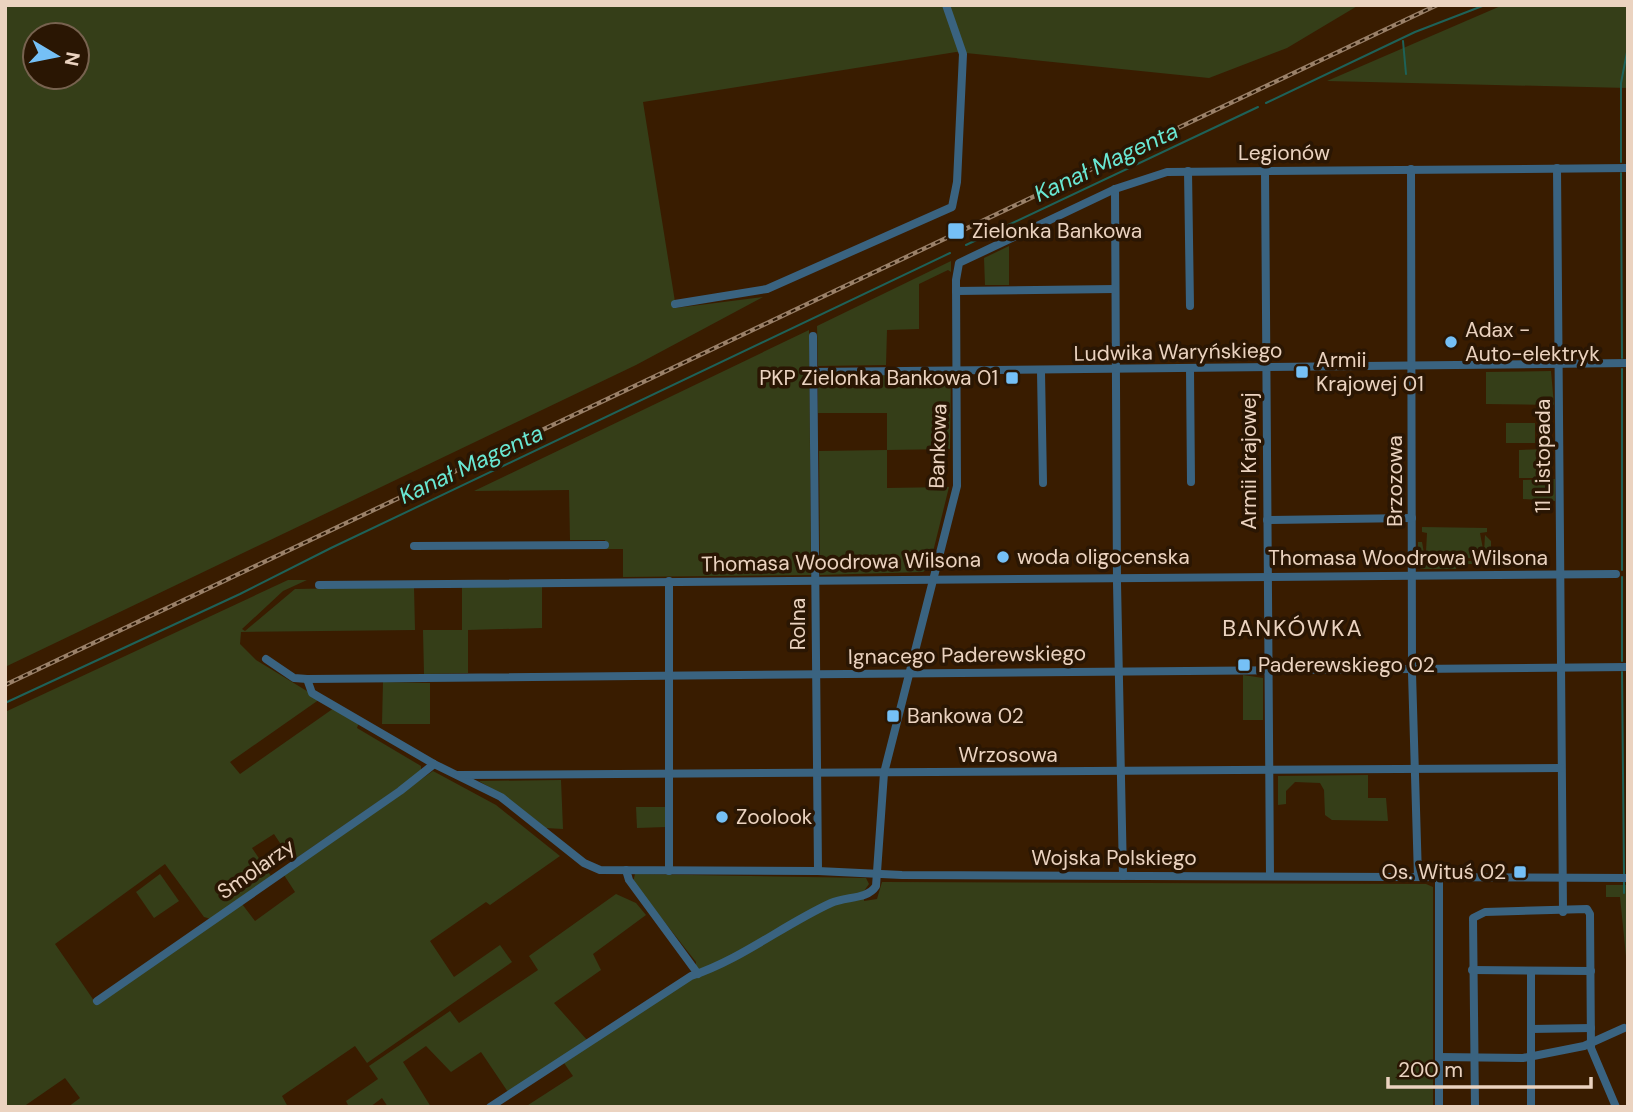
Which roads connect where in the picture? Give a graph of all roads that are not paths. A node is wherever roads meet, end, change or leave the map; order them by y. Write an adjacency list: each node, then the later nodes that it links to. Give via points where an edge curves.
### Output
1 (946, 5): 11 (street, via 963,54 956,196 948,209 767,289)
2 (1557, 168): 3 (street, Legionów); 4 (street, Legionów); 15 (street, 11 Listopada)
3 (1628, 168)
4 (1411, 169): 6 (street, Legionów); 16 (street, Brzozowa)
5 (1188, 171): 6 (street, Legionów); 7 (street, Legionów, via 1167,172); 12 (street)
6 (1265, 171): 18 (street, Armii Krajowej)
7 (1115, 189): 8 (street, Legionów); 9 (street)
8 (959, 263): 10 (street, Bankowa)
9 (1115, 289): 10 (street); 19 (street)
10 (956, 291): 22 (street, Bankowa)
11 (674, 304)
12 (1190, 306)
13 (813, 336): 20 (street, Rolna)
14 (1628, 363): 15 (street, Ludwika Waryńskiego)
15 (1560, 365): 16 (street, Ludwika Waryńskiego); 29 (street, 11 Listopada)
16 (1412, 367): 18 (street, Ludwika Waryńskiego); 25 (street, Brzozowa)
17 (1190, 369): 18 (street, Ludwika Waryńskiego); 19 (street, Ludwika Waryńskiego); 23 (street)
18 (1266, 369): 26 (street, Armii Krajowej)
19 (1116, 370): 21 (street, Ludwika Waryńskiego); 32 (street)
20 (813, 372): 22 (street, Ludwika Waryńskiego); 35 (street, Rolna)
21 (1041, 372): 22 (street, Ludwika Waryńskiego); 24 (street)
22 (957, 373): 34 (street, Bankowa, via 957,486)
23 (1191, 482)
24 (1043, 484)
25 (1412, 518): 26 (street); 31 (street, Brzozowa)
26 (1267, 520): 33 (street, Armii Krajowej)
27 (414, 545): 28 (street)
28 (605, 545)
29 (1560, 574): 30 (street, Thomasa Woodrowa Wilsona); 31 (street, Thomasa Woodrowa Wilsona); 39 (street, 11 Listopada)
30 (1615, 574)
31 (1412, 575): 33 (street, Thomasa Woodrowa Wilsona); 41 (street, Brzozowa)
32 (1117, 576): 33 (street, Thomasa Woodrowa Wilsona); 34 (street, Thomasa Woodrowa Wilsona); 43 (street)
33 (1268, 576): 42 (street, Armii Krajowej)
34 (932, 578): 35 (street, Thomasa Woodrowa Wilsona); 44 (street, Bankowa)
35 (815, 580): 36 (street, Thomasa Woodrowa Wilsona); 45 (street, Rolna)
36 (669, 581): 37 (street, Thomasa Woodrowa Wilsona); 46 (street)
37 (318, 585)
38 (266, 659): 47 (street, via 294,678)
39 (1561, 667): 40 (street, Ignacego Paderewskiego); 41 (street, Ignacego Paderewskiego); 49 (street, 11 Listopada)
40 (1628, 667)
41 (1412, 668): 42 (street, Ignacego Paderewskiego); 50 (street, Brzozowa)
42 (1268, 669): 43 (street, Ignacego Paderewskiego); 51 (street, Armii Krajowej)
43 (1118, 670): 44 (street, Ignacego Paderewskiego); 52 (street)
44 (908, 673): 45 (street, Ignacego Paderewskiego); 55 (street, Bankowa)
45 (814, 674): 46 (street, Ignacego Paderewskiego); 53 (street, Rolna)
46 (670, 676): 47 (street, Ignacego Paderewskiego); 54 (street)
47 (307, 680): 48 (street, via 312,693)
48 (434, 764): 56 (street); 72 (street, Smolarzy)
49 (1561, 768): 50 (street, Wrzosowa); 65 (street, 11 Listopada)
50 (1414, 769): 51 (street, Wrzosowa); 63 (street, Brzozowa)
51 (1269, 770): 52 (street, Wrzosowa); 62 (street, Armii Krajowej)
52 (1121, 772): 55 (street, Wrzosowa); 61 (street)
53 (816, 773): 54 (street, Wrzosowa); 55 (street, Wrzosowa); 58 (street, Rolna)
54 (670, 774): 56 (street, Wrzosowa); 59 (street)
55 (884, 774): 60 (street, Bankowa)
56 (455, 775): 57 (street, Wojska Polskiego, via 501,797 584,863 600,870)
57 (626, 870): 59 (street, Wojska Polskiego); 71 (street)
58 (818, 871): 59 (street, Wojska Polskiego); 60 (street, Wojska Polskiego)
59 (670, 872)
60 (877, 875): 61 (street, Wojska Polskiego); 71 (street, via 870,893 832,902)
61 (1123, 876): 62 (street, Wojska Polskiego)
62 (1270, 876): 63 (street, Wojska Polskiego)
63 (1418, 877): 64 (street, Wojska Polskiego)
64 (1439, 878): 65 (street, Wojska Polskiego); 78 (street)
65 (1562, 878): 66 (street, Wojska Polskiego); 67 (street, 11 Listopada)
66 (1625, 878)
67 (1563, 912): 68 (street, via 1478,913 1472,920); 70 (street, via 1589,911)
68 (1472, 970): 69 (street); 79 (street)
69 (1531, 971): 70 (street); 75 (street)
70 (1591, 971): 73 (street)
71 (698, 974): 80 (street)
72 (97, 1000)
73 (1591, 1028): 75 (street); 76 (street)
74 (1624, 1028): 76 (street)
75 (1531, 1029): 77 (street)
76 (1591, 1043): 77 (street); 84 (street)
77 (1531, 1056): 79 (street); 83 (street)
78 (1439, 1057): 79 (street); 81 (street)
79 (1476, 1058): 82 (street)
80 (490, 1107)
81 (1439, 1107)
82 (1475, 1107)
83 (1531, 1107)
84 (1616, 1107)

